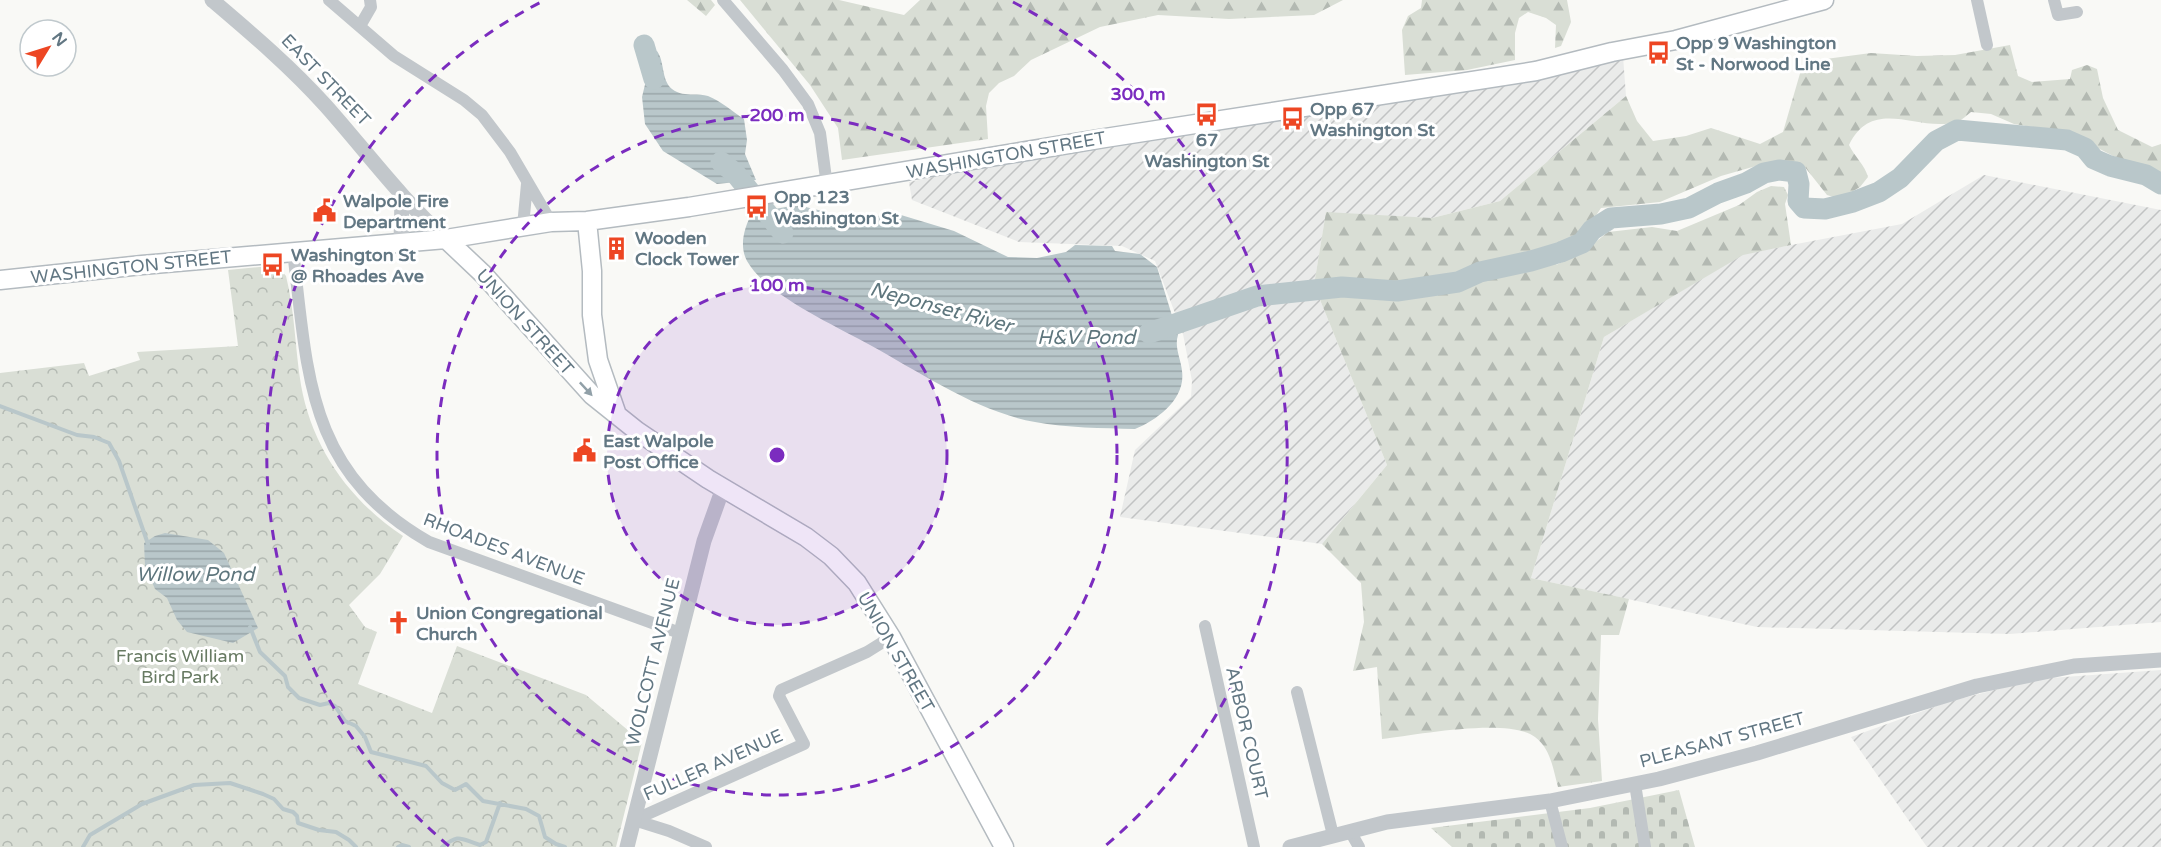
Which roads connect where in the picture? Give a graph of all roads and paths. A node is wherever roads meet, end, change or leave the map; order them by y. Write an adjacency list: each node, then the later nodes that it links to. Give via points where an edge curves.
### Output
1 (212, 0): 13 (street, EAST STREET, via 287,65 368,153)
2 (329, 0): 9 (street)
3 (370, 0): 9 (street, via 371,7)
4 (723, 0): 12 (street, via 808,104 820,133)
5 (1824, 0): 12 (main road, WASHINGTON STREET, via 1676,40 1536,70)
6 (1977, 0): 10 (street)
7 (2054, 0): 8 (street, via 2058,15)
8 (2077, 12)
9 (360, 26): 11 (street, via 394,56 483,115)
10 (1988, 45)
11 (527, 184): 15 (street); 16 (street)
12 (818, 187): 14 (main road, WASHINGTON STREET)
13 (402, 197): 17 (street, EAST STREET); 18 (street)
14 (587, 221): 15 (main road, WASHINGTON STREET); 21 (main road, via 598,360)
15 (551, 222): 16 (main road, WASHINGTON STREET)
16 (523, 226): 17 (main road, WASHINGTON STREET)
17 (446, 239): 18 (main road, WASHINGTON STREET); 21 (main road, UNION STREET, one-way to 21, via 483,274 592,395)
18 (401, 243): 19 (main road, WASHINGTON STREET)
19 (293, 251): 20 (main road, WASHINGTON STREET); 24 (street, RHOADES AVENUE, via 314,399 324,429 345,467 380,507 404,528 429,542)
20 (0, 280)
21 (617, 414): 22 (main road, UNION STREET)
22 (723, 488): 24 (street, WOLCOTT AVENUE, via 704,541); 25 (main road, UNION STREET, via 807,537 831,556 857,583)
23 (1205, 626): 36 (street, ARBOR COURT)
24 (680, 633): 30 (street, WOLCOTT AVENUE)
25 (891, 637): 30 (street, FULLER AVENUE, via 867,652 781,690 779,696 804,744); 35 (main road, UNION STREET)
26 (2161, 660): 28 (street, PLEASANT STREET, via 2074,666 2000,680 1746,756)
27 (1296, 692): 32 (street)
28 (1635, 784): 29 (street, PLEASANT STREET); 40 (street)
29 (1550, 801): 31 (street, PLEASANT STREET, via 1426,816); 39 (street)
30 (634, 820): 33 (street, WOLCOTT AVENUE); 34 (street)
31 (1350, 831): 32 (street, PLEASANT STREET); 38 (street)
32 (1333, 835): 37 (street, PLEASANT STREET)
33 (627, 847)
34 (706, 847)
35 (1004, 847)
36 (1254, 847)
37 (1290, 847)
38 (1359, 847)
39 (1562, 847)
40 (1646, 847)

